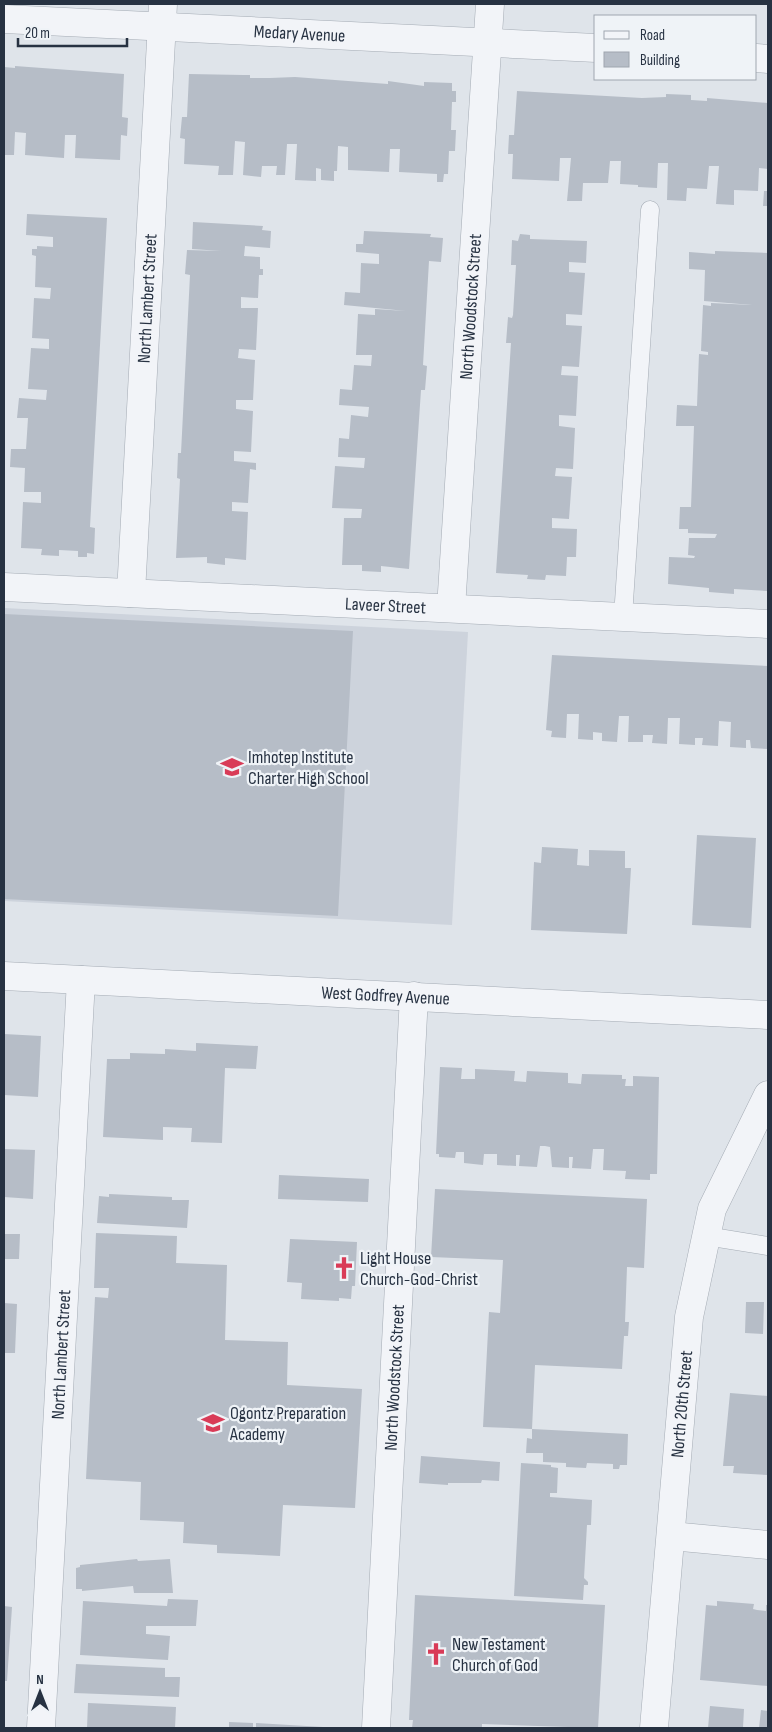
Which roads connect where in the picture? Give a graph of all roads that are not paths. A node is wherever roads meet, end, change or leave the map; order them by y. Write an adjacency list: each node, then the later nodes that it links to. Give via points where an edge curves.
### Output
1 (490, 4): 4 (street, North Woodstock Street)
2 (163, 16): 3 (street, Medary Avenue); 4 (street, Medary Avenue); 8 (street, North Lambert Street)
3 (4, 19)
4 (487, 42): 5 (street, Medary Avenue); 9 (street, North Woodstock Street)
5 (594, 48)
6 (650, 210): 10 (lane)
7 (4, 587): 8 (street, Laveer Street)
8 (131, 593): 9 (street, Laveer Street)
9 (451, 608): 10 (street, Laveer Street)
10 (623, 617): 11 (street, Laveer Street)
11 (768, 624)
12 (4, 976): 13 (street, West Godfrey Avenue)
13 (81, 980): 14 (street, West Godfrey Avenue); 21 (street, North Lambert Street)
14 (414, 996): 15 (street, West Godfrey Avenue); 22 (street, North Woodstock Street)
15 (768, 1015)
16 (768, 1095): 17 (street, North 20th Street, via 712,1210)
17 (706, 1236): 18 (lane); 19 (street, North 20th Street, via 688,1317)
18 (768, 1246)
19 (671, 1536): 20 (street); 23 (street, North 20th Street)
20 (768, 1545)
21 (41, 1728)
22 (376, 1728)
23 (654, 1728)

